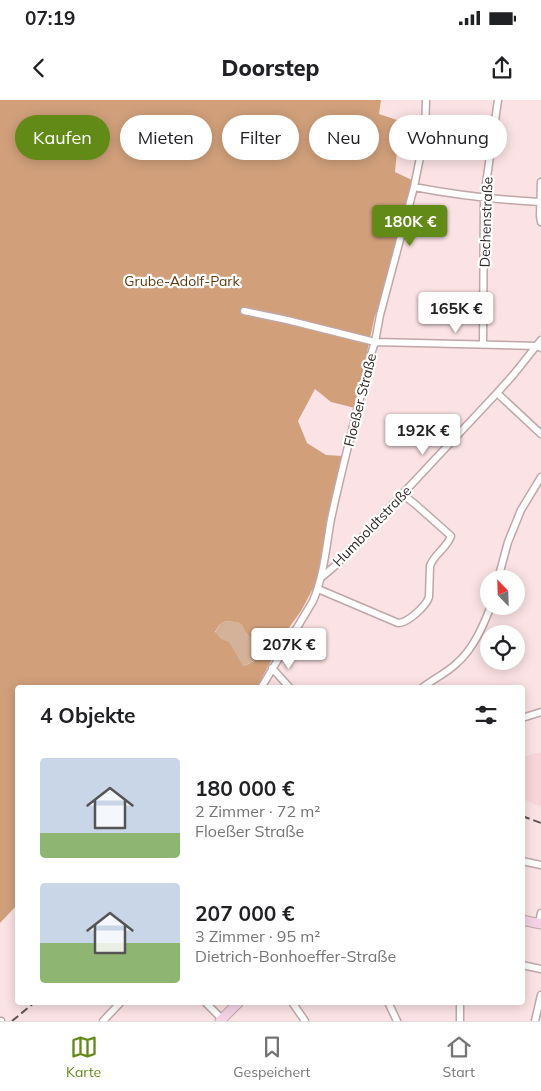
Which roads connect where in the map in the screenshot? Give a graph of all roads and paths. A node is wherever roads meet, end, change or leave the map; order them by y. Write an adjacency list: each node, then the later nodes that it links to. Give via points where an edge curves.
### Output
1 (426, 100): 4 (street, Floeßer Straße, via 425,133)
2 (498, 100): 5 (street, Dechenstraße)
3 (541, 182): 6 (street)
4 (414, 187): 5 (street); 9 (street, Floeßer Straße)
5 (484, 198): 6 (street); 11 (street, Dechenstraße)
6 (541, 202): 7 (street)
7 (541, 222)
8 (244, 311): 9 (street)
9 (375, 342): 11 (street); 17 (street, Floeßer Straße, via 331,520)
10 (540, 344): 11 (street); 12 (street, Humboldtstraße)
11 (483, 345)
12 (497, 393): 13 (street); 15 (street, Humboldtstraße)
13 (541, 434)
14 (541, 477): 16 (street, via 521,510)
15 (402, 494): 17 (street, Humboldtstraße); 18 (street, via 451,536 430,566 428,601 407,621 398,623)
16 (500, 570)
17 (322, 577): 18 (street, Floeßer Straße)
18 (318, 589): 20 (street, Floeßer Straße)
19 (488, 615): 23 (street, via 470,649 458,663)
20 (272, 668): 21 (street, Floeßer Straße); 22 (street)
21 (263, 685)
22 (287, 685)
23 (426, 685)
24 (541, 712): 25 (street)
25 (525, 717)
26 (525, 862): 27 (street)
27 (541, 865)
28 (541, 913): 30 (street)
29 (525, 920): 30 (main road)
30 (540, 923)
31 (525, 966): 32 (street)
32 (541, 969)
33 (541, 995): 45 (street)
34 (118, 1005): 41 (street)
35 (208, 1005): 40 (street)
36 (236, 1005): 40 (main road)
37 (294, 1005): 42 (street)
38 (389, 1005): 43 (street)
39 (460, 1005): 44 (street)
40 (221, 1020)
41 (103, 1021)
42 (305, 1021)
43 (397, 1021)
44 (460, 1021)
45 (535, 1021)

